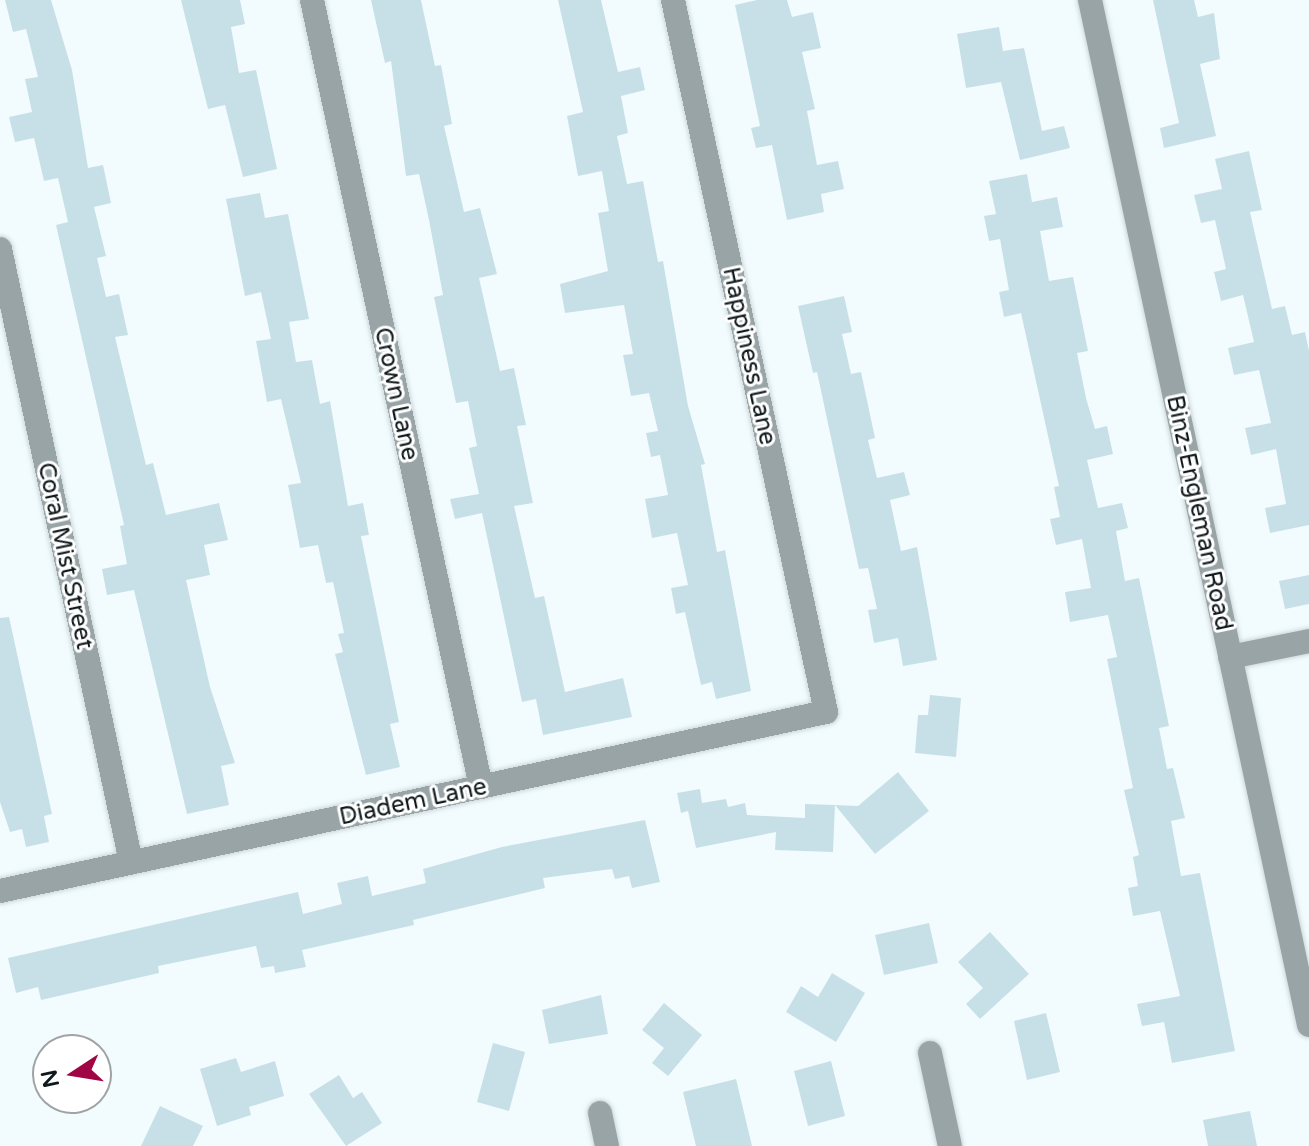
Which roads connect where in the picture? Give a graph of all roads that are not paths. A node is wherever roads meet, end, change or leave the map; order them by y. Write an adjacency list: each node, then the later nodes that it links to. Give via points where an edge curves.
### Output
1 (312, 0): 8 (street, Crown Lane)
2 (673, 0): 7 (street, Happiness Lane)
3 (1090, 0): 6 (street, Binz-Engleman Road)
4 (0, 249): 9 (street, Coral Mist Street)
5 (1309, 641): 6 (street)
6 (1230, 657): 11 (street, Binz-Engleman Road)
7 (826, 712): 8 (street, Diadem Lane)
8 (481, 787): 9 (street, Diadem Lane)
9 (131, 862): 10 (street, Diadem Lane)
10 (0, 891)
11 (1309, 1025)
12 (930, 1053): 15 (street)
13 (600, 1113): 14 (street)
14 (607, 1146)
15 (950, 1146)

